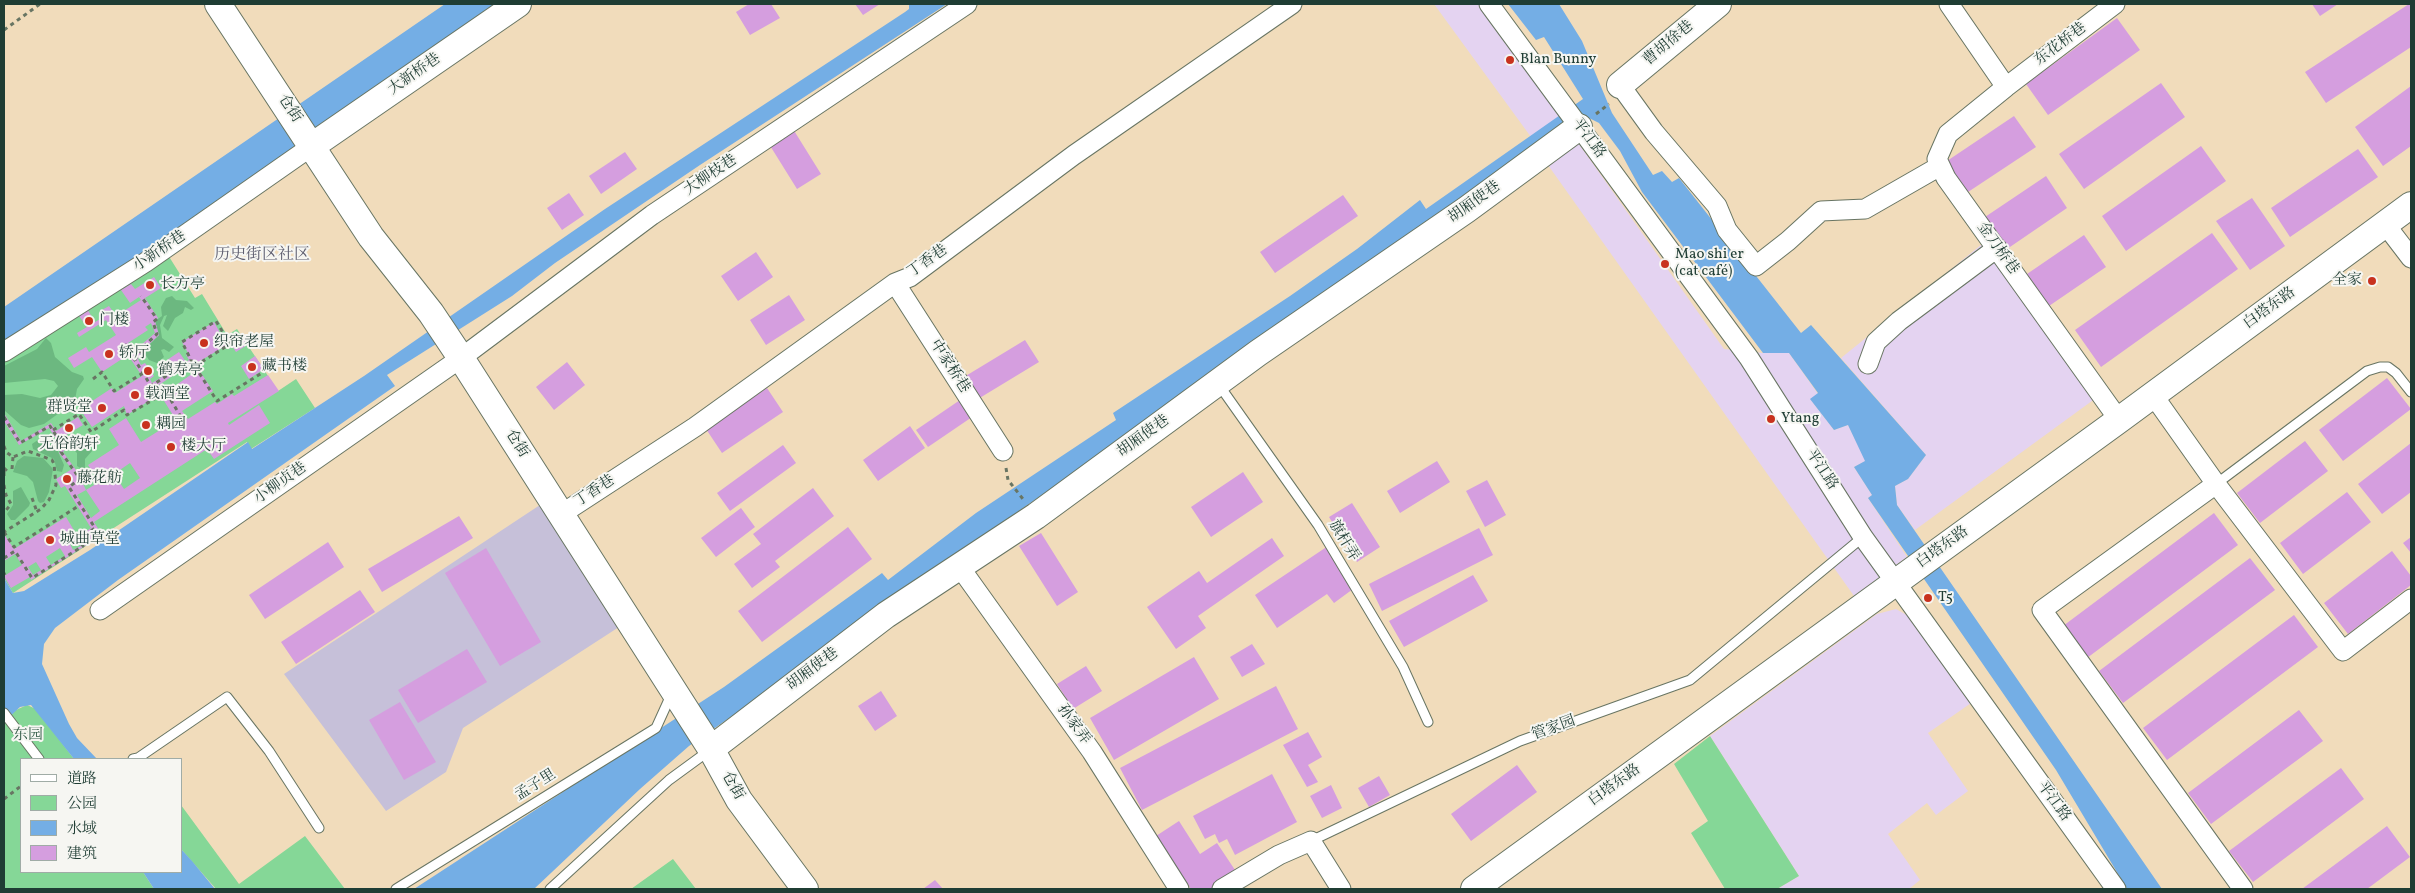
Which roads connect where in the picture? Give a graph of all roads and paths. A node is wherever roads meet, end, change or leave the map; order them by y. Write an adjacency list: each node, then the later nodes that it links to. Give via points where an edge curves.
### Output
1 (40, 4): 10 (path)
2 (218, 4): 14 (street, 仓街)
3 (518, 4): 14 (street, 大新桥巷)
4 (968, 4): 24 (street, 大柳枝巷, via 652,215)
5 (1292, 4): 20 (street, 丁香巷, via 1074,155 910,277)
6 (1489, 4): 13 (street, 平江路)
7 (1718, 4): 12 (street, 曹胡徐巷)
8 (1949, 4): 11 (street)
9 (2116, 4): 11 (street, 东花桥巷)
10 (4, 30)
11 (2006, 86): 15 (street, via 1948,134 1937,159)
12 (1616, 93): 13 (path); 15 (street, via 1717,206 1727,230 1756,266 1821,211 1865,209)
13 (1580, 120): 32 (street, 胡厢使巷, via 1466,210); 57 (street, 平江路, via 1749,358)
14 (310, 143): 23 (street, 小新桥巷, via 146,262); 24 (street, 仓街, via 372,237 431,312)
15 (1940, 166): 18 (street, 金刀桥巷)
16 (2411, 206): 17 (street, 白塔东路)
17 (2385, 224): 19 (street); 35 (street, 白塔东路)
18 (1997, 248): 27 (street, via 1899,321 1876,342); 39 (street, 金刀桥巷)
19 (2411, 258)
20 (895, 283): 42 (street, 中家桥巷); 55 (street, 丁香巷, via 695,427)
21 (141, 296): 25 (path, via 157,319 153,322 157,334)
22 (125, 344): 25 (path)
23 (4, 352)
24 (462, 358): 55 (street, 仓街); 62 (street, 小柳贞巷)
25 (135, 360): 30 (path)
26 (191, 360): 28 (path); 28 (path, via 182,342 216,321 230,344); 33 (path)
27 (1868, 364)
28 (195, 366): 29 (path, via 217,401)
29 (265, 371)
30 (143, 373): 31 (path, via 114,391 102,372); 33 (path, via 151,386)
31 (92, 379)
32 (1217, 383): 59 (street, 胡厢使巷, via 1036,516); 65 (lane, 旗杆弄, via 1318,525 1402,667)
33 (154, 384): 36 (path)
34 (2411, 392): 48 (lane, via 2388,367 2367,371)
35 (2153, 395): 39 (street, 白塔东路); 48 (street)
36 (161, 396): 38 (path, via 166,392); 40 (path, via 127,415 124,410 91,432 79,414)
37 (4, 417): 40 (path, via 20,442 50,426)
38 (181, 417)
39 (2120, 420): 60 (street, 白塔东路)
40 (53, 430): 52 (path, via 64,448 61,452 80,479 69,487)
41 (4, 446): 43 (path)
42 (1003, 451)
43 (13, 457): 44 (path); 53 (path, via 28,451 47,457 54,464 55,488 47,503)
44 (12, 468)
45 (5, 470): 46 (path)
46 (4, 477)
47 (1008, 480): 51 (path)
48 (2216, 484): 61 (street, via 2344,651); 81 (street, via 2042,610)
49 (4, 486): 54 (path, via 11,504)
50 (32, 498): 53 (path)
51 (1024, 500)
52 (80, 505): 56 (path, via 14,547); 58 (path, via 95,528 79,538 83,546 32,578 15,550)
53 (37, 512): 56 (path)
54 (4, 513)
55 (560, 515): 63 (street, 仓街)
56 (4, 532)
57 (1864, 537): 60 (street, 平江路); 72 (lane, 管家园, via 1690,680 1520,742)
58 (4, 558)
59 (959, 566): 66 (street, 胡厢使巷, via 886,615); 76 (street, 孙家弄, via 1092,752)
60 (1900, 578): 79 (street, 白塔东路); 80 (street, 平江路)
61 (2411, 599)
62 (100, 610)
63 (676, 695): 66 (street, 仓街); 73 (lane, 孟子里, via 656,728)
64 (4, 713): 67 (lane)
65 (1428, 722)
66 (708, 746): 74 (lane); 75 (street, 仓街, via 739,800)
67 (38, 758)
68 (138, 758): 71 (lane, via 227,697 269,752)
69 (20, 787): 70 (path)
70 (4, 799)
71 (319, 828)
72 (1311, 841): 77 (street, 管家园, via 1279,855); 78 (street)
73 (396, 889)
74 (550, 889)
75 (805, 889)
76 (1179, 889)
77 (1222, 889)
78 (1341, 889)
79 (1474, 889)
80 (2116, 889)
81 (2243, 889)

